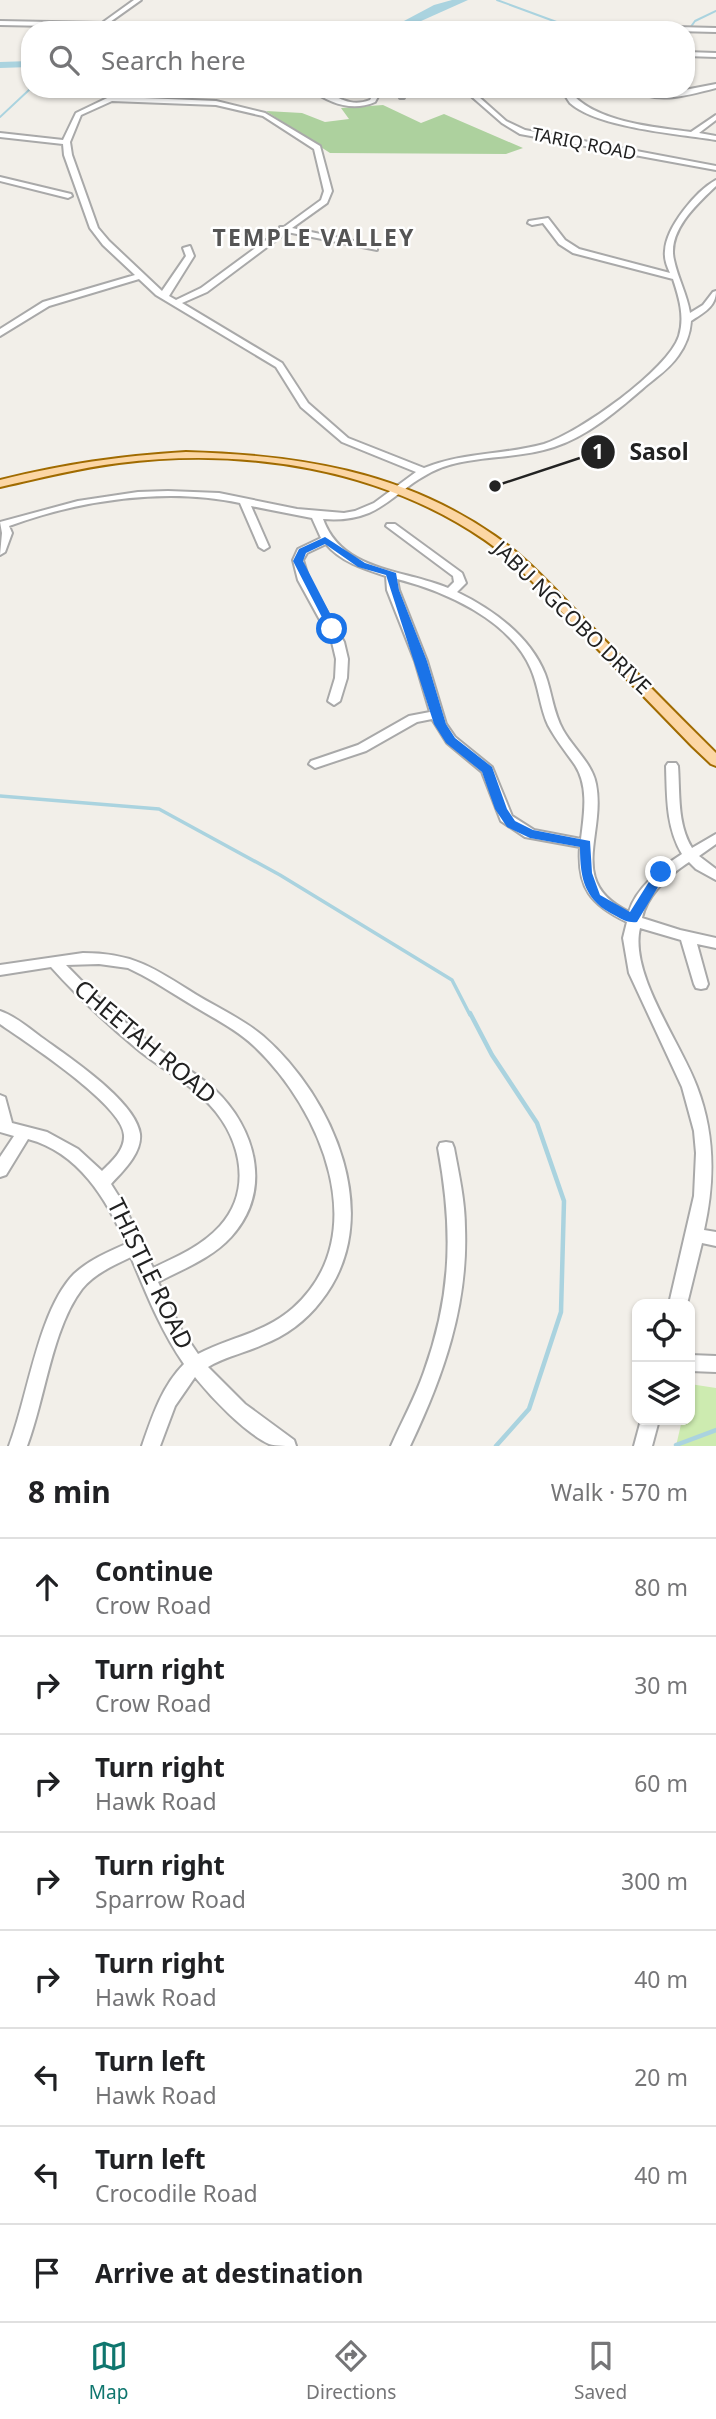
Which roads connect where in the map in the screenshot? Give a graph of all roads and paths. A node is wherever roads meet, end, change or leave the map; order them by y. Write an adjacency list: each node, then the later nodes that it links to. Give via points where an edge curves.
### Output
1 (138, 0): 2 (street)
2 (112, 21)
3 (0, 23): 4 (street)
4 (21, 24)
5 (695, 29): 6 (street)
6 (716, 30)
7 (695, 54): 8 (street)
8 (716, 55)
9 (716, 86): 10 (street)
10 (695, 90)
11 (330, 98): 12 (street, via 352,105)
12 (373, 98)
13 (476, 98): 21 (street, TARIQ ROAD, via 523,132)
14 (569, 98): 17 (street, via 596,115)
15 (109, 99): 20 (street, via 78,114); 26 (street, via 234,106 260,113 307,139 320,152 327,195)
16 (716, 117): 17 (street)
17 (693, 134): 19 (street)
18 (0, 135): 20 (street)
19 (716, 138)
20 (66, 142): 29 (street, via 94,228)
21 (716, 167)
22 (0, 179): 24 (street)
23 (716, 182): 30 (street, via 677,227 669,250)
24 (68, 196)
25 (531, 223): 30 (street, via 545,220 562,242 576,251)
26 (283, 229): 28 (street); 33 (street, via 204,290)
27 (187, 248): 32 (street, via 188,263)
28 (374, 248)
29 (139, 276): 32 (street); 35 (street, via 46,304)
30 (676, 277): 34 (street)
31 (716, 294): 34 (street)
32 (164, 296): 33 (street)
33 (176, 303): 36 (street, via 271,359 304,405 345,440)
34 (686, 320): 36 (street, via 684,338 667,364 566,438 532,450 460,461)
35 (0, 333)
36 (424, 472): 38 (street)
37 (0, 484): 38 (main road, JABU NGCOBO DRIVE, via 96,462 211,454 299,464)
38 (398, 491): 40 (street, via 361,514); 50 (main road, JABU NGCOBO DRIVE, via 444,510 508,552)
39 (244, 501): 40 (street); 41 (street, via 192,494 107,501 48,510); 44 (street)
40 (316, 514): 43 (street)
41 (1, 525): 45 (street, via 7,533)
42 (391, 526): 47 (street, via 458,575 460,583)
43 (325, 540): 46 (street, via 362,565); 48 (street, via 302,551 298,561 342,657 342,681)
44 (264, 547)
45 (0, 552)
46 (391, 573): 47 (street); 49 (street)
47 (450, 592): 54 (street, via 505,629 537,668 557,732 588,778 591,797)
48 (334, 701)
49 (436, 714): 51 (street, via 412,719 362,748); 54 (street, via 450,740 488,770 511,824 530,834)
50 (716, 761)
51 (315, 764)
52 (672, 766): 55 (street, via 677,834)
53 (716, 838): 55 (street)
54 (586, 844): 57 (street, via 586,873 595,897)
55 (687, 853): 56 (street); 57 (street, via 661,872)
56 (716, 875)
57 (632, 919): 58 (street); 68 (street, via 630,947 635,970 687,1080)
58 (687, 935): 59 (street); 62 (street)
59 (716, 943)
60 (56, 963): 61 (street); 74 (street, CHEETAH ROAD, via 130,1034 211,1096 237,1130 246,1153 248,1195 235,1220 212,1243); 78 (street, via 103,959 131,964 240,1028 296,1084 330,1147 341,1185 342,1215 334,1261 321,1288 275,1331)
61 (0, 970)
62 (701, 984)
63 (0, 1017): 70 (street, via 71,1067 130,1123 127,1153)
64 (0, 1101): 65 (street)
65 (2, 1126): 66 (street, THISTLE ROAD)
66 (25, 1131): 69 (street); 70 (street, THISTLE ROAD, via 71,1152)
67 (446, 1147): 83 (street, via 458,1219 455,1294 434,1371)
68 (710, 1154): 71 (street)
69 (0, 1170)
70 (103, 1181): 73 (street, THISTLE ROAD)
71 (695, 1235): 72 (street); 75 (street)
72 (716, 1239)
73 (135, 1247): 74 (street, THISTLE ROAD); 80 (street, via 88,1273 66,1299)
74 (148, 1279): 78 (street, THISTLE ROAD)
75 (679, 1299)
76 (695, 1363): 77 (street)
77 (716, 1364)
78 (196, 1365): 81 (street, via 172,1394); 82 (street, THISTLE ROAD, via 243,1414)
79 (649, 1425): 84 (street)
80 (18, 1446)
81 (151, 1446)
82 (287, 1446)
83 (400, 1446)
84 (643, 1446)

